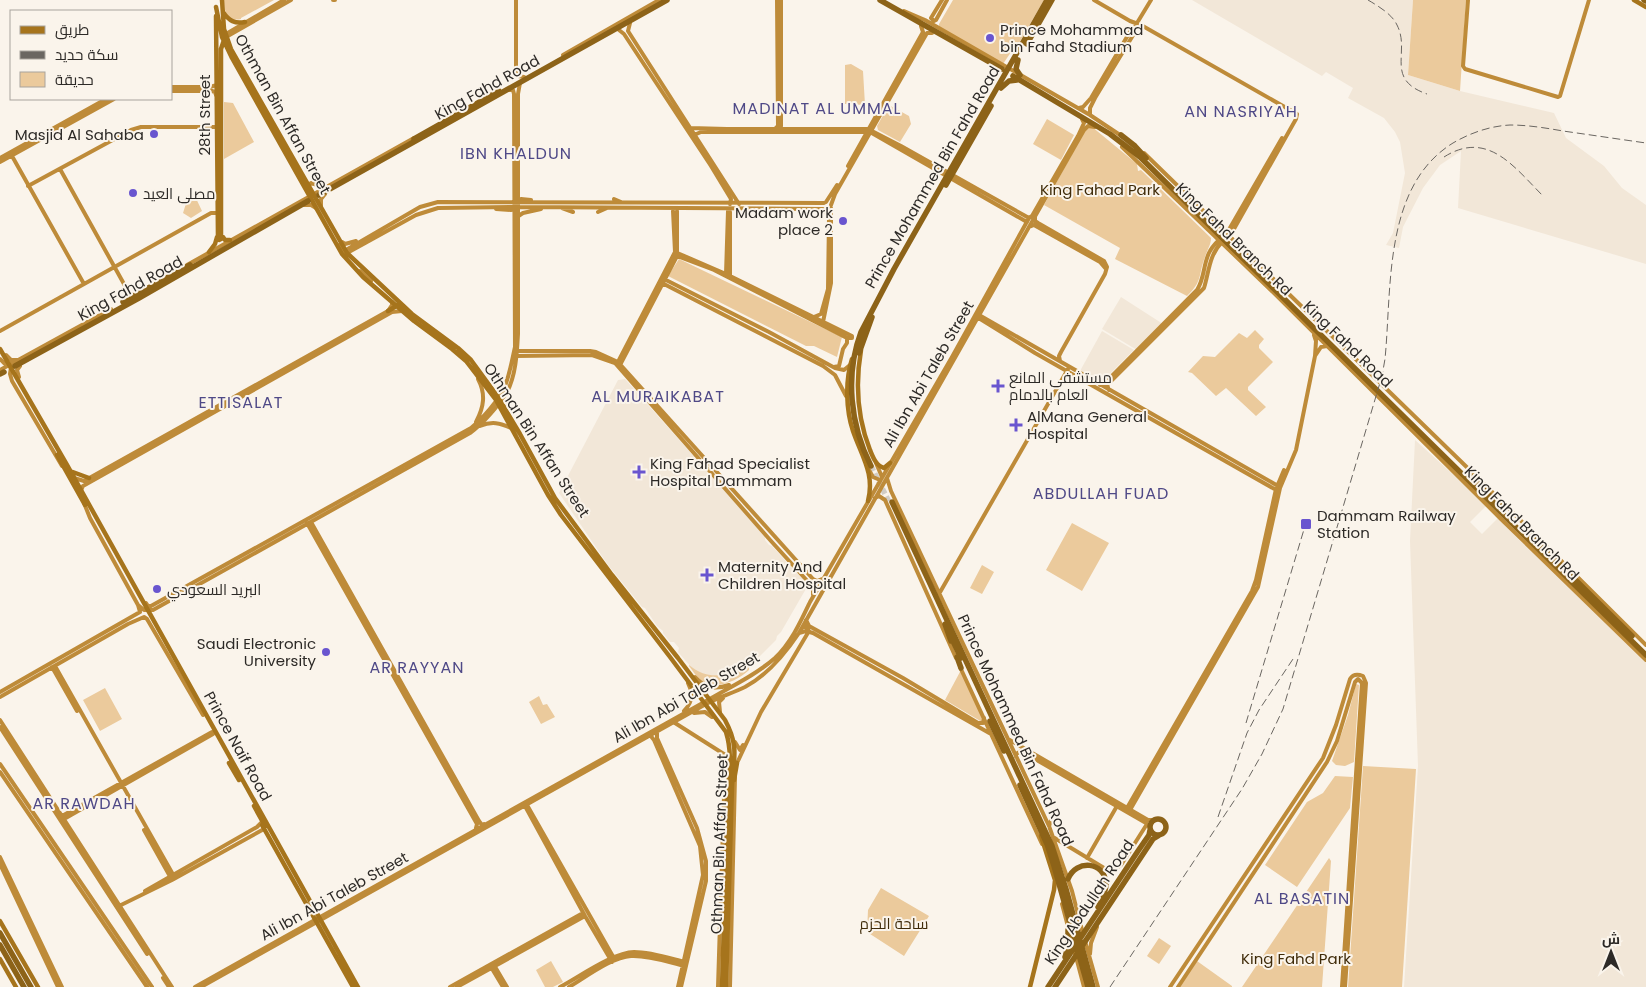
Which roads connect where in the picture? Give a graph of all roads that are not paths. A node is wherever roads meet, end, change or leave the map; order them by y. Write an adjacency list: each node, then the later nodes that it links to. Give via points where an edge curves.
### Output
1 (216, 0): 23 (main road, 28th Street)
2 (222, 0): 24 (main road)
3 (284, 0): 28 (street)
4 (292, 0): 37 (street)
5 (516, 0): 45 (street, via 516,72)
6 (661, 0): 45 (highway, King Fahd Road)
7 (667, 0): 43 (highway, King Fahd Road)
8 (672, 0): 29 (street)
9 (779, 0): 49 (street); 57 (street)
10 (880, 0): 25 (highway, King Fahd Road)
11 (884, 0): 25 (highway, King Fahd Road)
12 (942, 0): 26 (street)
13 (947, 0): 26 (street)
14 (1047, 0): 40 (highway, Prince Mohammed Bin Fahd Road)
15 (1052, 0): 40 (highway, Prince Mohammed Bin Fahd Road)
16 (1089, 0): 31 (street)
17 (1094, 0): 31 (street)
18 (1151, 0): 31 (street)
19 (1468, 0): 20 (street, via 1465,69 1558,97)
20 (1590, 0)
21 (1634, 0): 22 (main road)
22 (1646, 7)
23 (216, 8): 37 (main road, Othman Bin Affan Street); 38 (main road, 28th Street)
24 (222, 10): 28 (main road, via 229,20); 37 (main road)
25 (898, 10): 27 (street, King Fahd Branch Rd); 30 (street, King Fahd Branch Rd); 44 (highway, King Fahd Road)
26 (934, 19): 27 (street); 32 (street)
27 (925, 20): 32 (street, King Fahd Branch Rd)
28 (245, 22): 37 (street)
29 (630, 24): 33 (street); 35 (street)
30 (921, 26): 34 (street, King Fahd Branch Rd); 36 (street)
31 (1136, 26): 60 (street, via 1091,98 1083,107); 61 (street, via 1095,98); 122 (street, via 1297,114)
32 (936, 27): 41 (street, King Fahd Branch Rd)
33 (619, 30): 35 (street); 43 (street)
34 (932, 32): 36 (street); 41 (street, King Fahd Branch Rd)
35 (626, 33): 70 (street, via 690,128); 98 (street, via 713,170)
36 (924, 36): 69 (street)
37 (224, 37): 38 (main road); 39 (main road, Othman Bin Affan Street); 42 (main road, 28th Street); 81 (main road, Othman Bin Affan Street)
38 (216, 51): 48 (main road, 28th Street)
39 (232, 58): 42 (main road, via 226,55); 81 (main road, Othman Bin Affan Street)
40 (1017, 59): 44 (highway, Prince Mohammed Bin Fahd Road); 44 (highway, via 1016,69)
41 (989, 61): 44 (street, King Fahd Branch Rd)
42 (221, 63): 121 (main road, 28th Street)
43 (550, 66): 46 (highway, King Fahd Road)
44 (1008, 72): 47 (street, King Fahd Branch Rd); 51 (highway, Prince Mohammed Bin Fahd Road); 51 (highway, via 1001,76); 51 (highway, via 1009,81); 65 (highway, King Fahd Road); 75 (highway, King Fahd Road, via 1110,134)
45 (524, 77): 73 (highway, King Fahd Road)
46 (520, 83): 53 (highway, King Fahd Road); 55 (street)
47 (1028, 83): 60 (street, King Fahd Branch Rd); 62 (street, King Fahd Branch Rd)
48 (217, 85): 52 (street); 56 (main road, 28th Street)
49 (777, 86): 57 (street); 63 (street)
50 (172, 87): 52 (street)
51 (1000, 87): 80 (highway, Prince Mohammed Bin Fahd Road)
52 (209, 89): 54 (street); 56 (street)
53 (508, 90): 55 (street); 73 (highway, King Fahd Road)
54 (172, 92)
55 (516, 94): 93 (street)
56 (216, 95): 64 (main road, 28th Street)
57 (781, 95): 63 (street)
58 (104, 100): 76 (street)
59 (112, 100): 74 (street)
60 (1077, 108): 61 (street, King Fahd Branch Rd)
61 (1090, 115): 71 (street, King Fahd Branch Rd)
62 (1080, 117): 65 (street, King Fahd Branch Rd); 66 (street)
63 (779, 123): 67 (street); 68 (street)
64 (217, 127): 79 (street, via 141,127); 115 (main road, 28th Street)
65 (1100, 127): 66 (street); 71 (highway); 72 (street, King Fahd Branch Rd); 77 (highway, King Fahd Road, via 1121,137)
66 (1084, 128): 117 (street); 119 (street, Ali Ibn Abi Taleb Street)
67 (781, 129): 68 (street); 69 (street)
68 (775, 131): 69 (street); 70 (street)
69 (869, 131): 80 (street); 96 (street); 104 (street)
70 (697, 132): 98 (street)
71 (1121, 135): 77 (highway); 122 (street, King Fahd Branch Rd, via 1149,156)
72 (1109, 136): 75 (highway); 120 (street, King Fahd Branch Rd)
73 (421, 137): 83 (street, via 404,142); 85 (highway, King Fahd Road)
74 (12, 156): 78 (street); 82 (street)
75 (1140, 157): 84 (highway, King Fahd Road)
76 (0, 158)
77 (1149, 161): 84 (highway, King Fahd Road)
78 (0, 162)
79 (60, 169): 82 (street); 134 (street)
80 (949, 176): 119 (street); 153 (highway, Prince Mohammed Bin Fahd Road); 156 (highway, Prince Mohammed Bin Fahd Road)
81 (306, 183): 83 (street, via 315,189); 85 (main road, Othman Bin Affan Street); 85 (street, via 305,193)
82 (28, 186): 138 (street)
83 (330, 187): 85 (street); 85 (street)
84 (1174, 188): 205 (highway, King Fahd Road)
85 (312, 198): 99 (street); 109 (main road, Othman Bin Affan Street); 109 (street, via 311,206); 109 (street, via 321,200); 132 (highway, King Fahd Road); 135 (highway, King Fahd Road)
86 (494, 198): 90 (street)
87 (563, 198): 91 (street)
88 (673, 198): 94 (street)
89 (614, 199): 92 (street)
90 (501, 202): 93 (street); 123 (street, via 428,204)
91 (556, 202): 92 (street); 93 (street)
92 (623, 202): 94 (street)
93 (517, 203): 100 (street); 101 (street); 116 (street); 181 (street, via 515,347 505,388)
94 (663, 203): 98 (street)
95 (808, 203): 96 (street); 97 (street); 106 (street, via 820,207)
96 (825, 203): 104 (street); 108 (street)
97 (739, 204): 98 (street); 98 (street)
98 (731, 205): 105 (street); 106 (street); 114 (street); 136 (street)
99 (295, 207): 124 (street); 132 (street)
100 (487, 207): 107 (street); 127 (street, via 429,209)
101 (550, 207): 102 (street); 116 (street)
102 (560, 207): 103 (street); 111 (street)
103 (608, 207): 105 (street); 112 (street)
104 (831, 207): 108 (street); 150 (street, via 831,283)
105 (660, 208): 113 (street)
106 (803, 208): 108 (street)
107 (511, 210)
108 (824, 210): 149 (street, via 828,218 828,289 820,314)
109 (320, 211): 118 (main road, Othman Bin Affan Street); 125 (main road, Othman Bin Affan Street)
110 (675, 211): 131 (street)
111 (573, 212)
112 (598, 212)
113 (668, 212)
114 (737, 212)
115 (217, 213): 121 (main road, 28th Street); 134 (street, via 211,212)
116 (517, 217): 161 (street)
117 (1034, 217): 119 (street); 167 (street, via 1035,221 1104,260 1108,267 1061,352)
118 (322, 218): 128 (street); 139 (main road, Othman Bin Affan Street, via 344,258)
119 (1028, 222): 148 (street, Ali Ibn Abi Taleb Street); 165 (street, via 1105,266 1106,270)
120 (1205, 226): 126 (street, King Fahd Branch Rd); 129 (street, via 1213,238)
121 (219, 230): 124 (main road, via 223,239); 132 (main road)
122 (1229, 234): 126 (street); 195 (street, King Fahd Branch Rd)
123 (370, 236): 125 (street, via 347,244); 128 (street)
124 (230, 240): 132 (street)
125 (340, 241): 128 (main road, Othman Bin Affan Street)
126 (1220, 241): 129 (street); 130 (street, King Fahd Branch Rd)
127 (364, 244): 128 (street); 133 (street, via 355,250)
128 (346, 252): 139 (street); 144 (main road, Othman Bin Affan Street)
129 (1211, 253): 130 (street, via 1220,248); 177 (street, via 1197,290 1104,385); 179 (street, via 1204,288 1107,385)
130 (1232, 253): 154 (street, King Fahd Branch Rd)
131 (676, 254): 136 (street); 137 (street); 169 (street)
132 (209, 255): 135 (street); 142 (highway, King Fahd Road)
133 (355, 260)
134 (115, 267): 138 (street); 140 (street, via 129,293)
135 (181, 269): 140 (highway, King Fahd Road)
136 (728, 276): 149 (street); 155 (street)
137 (663, 281): 169 (street); 170 (street); 182 (street, via 823,366 839,381)
138 (84, 284): 152 (street)
139 (376, 287): 141 (main road, Othman Bin Affan Street)
140 (136, 295): 145 (highway, King Fahd Road)
141 (389, 298): 143 (main road, Othman Bin Affan Street); 146 (street, via 392,305)
142 (132, 301): 164 (street); 172 (highway, King Fahd Road)
143 (396, 305): 144 (main road); 146 (main road); 147 (main road, Othman Bin Affan Street)
144 (404, 307): 168 (main road, Othman Bin Affan Street, via 458,348)
145 (111, 309): 164 (street); 172 (highway, King Fahd Road)
146 (388, 313): 147 (street, via 398,310); 194 (street); 198 (street)
147 (406, 314): 159 (main road, Othman Bin Affan Street)
148 (977, 315): 151 (street); 188 (street, Ali Ibn Abi Taleb Street); 192 (street, Ali Ibn Abi Taleb Street)
149 (814, 318): 150 (street)
150 (823, 322): 155 (street)
151 (998, 328): 165 (street); 174 (street)
152 (0, 332)
153 (861, 332): 155 (street); 156 (highway, Prince Mohammed Bin Fahd Road)
154 (1314, 332): 157 (street, King Fahd Branch Rd); 163 (street)
155 (849, 337): 170 (street, via 839,366)
156 (860, 340): 171 (main road, Prince Mohammed Bin Fahd Road); 189 (highway, Prince Mohammed Bin Fahd Road, via 853,370 853,408)
157 (1326, 346): 163 (street); 200 (street, King Fahd Branch Rd)
158 (0, 347): 162 (street); 176 (main road, Prince Naif Road)
159 (455, 351): 168 (main road); 173 (main road, Othman Bin Affan Street)
160 (0, 354): 176 (main road, Prince Naif Road)
161 (517, 354): 169 (street, via 592,355); 181 (street, via 508,388)
162 (6, 355): 172 (street); 172 (street, via 12,360)
163 (1314, 356): 197 (street, via 1296,450)
164 (28, 358): 172 (street)
165 (1055, 358): 167 (street)
166 (0, 359): 172 (street)
167 (1060, 361): 175 (street)
168 (472, 363): 181 (main road, Othman Bin Affan Street)
169 (619, 364): 178 (street); 180 (street)
170 (833, 366): 171 (street, via 844,370)
171 (850, 366): 182 (main road, Prince Mohammed Bin Fahd Road)
172 (8, 369): 176 (street); 176 (street); 176 (street, via 7,376); 176 (street, via 17,370)
173 (473, 370): 181 (main road, Othman Bin Affan Street); 184 (street, via 484,402)
174 (1067, 370): 175 (street); 186 (street); 211 (street)
175 (1074, 370): 177 (street)
176 (17, 381): 190 (main road, Prince Naif Road)
177 (1100, 385): 179 (street)
178 (637, 388): 180 (street); 210 (street)
179 (1109, 390): 187 (street)
180 (646, 392): 208 (street)
181 (498, 400): 183 (street); 184 (street); 185 (main road, Othman Bin Affan Street); 231 (main road, Othman Bin Affan Street, via 555,498)
182 (848, 404): 189 (main road, Prince Mohammed Bin Fahd Road, via 852,429)
183 (478, 427): 185 (street, via 489,422); 206 (street)
184 (470, 428): 206 (street)
185 (512, 429): 230 (main road, Othman Bin Affan Street, via 561,515)
186 (1210, 452): 187 (street); 197 (street)
187 (1224, 455): 197 (street)
188 (890, 463): 189 (main road, via 882,468); 196 (street, Ali Ibn Abi Taleb Street)
189 (870, 464): 196 (street, Prince Mohammed Bin Fahd Road); 196 (street, Prince Mohammed Bin Fahd Road, via 873,477); 201 (main road, Prince Mohammed Bin Fahd Road)
190 (65, 467): 191 (main road, Prince Naif Road); 202 (main road, Prince Naif Road)
191 (70, 471): 193 (main road, Prince Naif Road); 194 (main road)
192 (889, 472): 196 (street, Ali Ibn Abi Taleb Street); 199 (street, Prince Mohammed Bin Fahd Road, via 887,481)
193 (74, 478): 194 (street, via 84,481); 198 (main road, Prince Naif Road)
194 (89, 478)
195 (1480, 480): 205 (highway, via 1496,498); 226 (street, King Fahd Branch Rd)
196 (881, 483): 199 (street, Prince Mohammed Bin Fahd Road); 201 (street, Ali Ibn Abi Taleb Street); 203 (street)
197 (1278, 489): 277 (street, via 1255,594)
198 (81, 490): 202 (main road, Prince Naif Road)
199 (891, 491): 204 (street, Prince Mohammed Bin Fahd Road)
200 (1479, 496): 205 (highway); 219 (street, King Fahd Branch Rd)
201 (871, 500): 203 (street, via 879,496); 207 (street, Ali Ibn Abi Taleb Street); 214 (street, Ali Ibn Abi Taleb Street)
202 (85, 501): 212 (street); 213 (street, via 90,518); 245 (main road, Prince Naif Road)
203 (889, 504): 204 (street, via 894,500); 221 (highway, Prince Mohammed Bin Fahd Road); 234 (street, Prince Mohammed Bin Fahd Road)
204 (898, 506): 211 (street, Prince Mohammed Bin Fahd Road)
205 (1498, 506): 209 (highway, King Fahd Road); 228 (highway, King Fahd Road)
206 (308, 522): 212 (street, via 151,606); 216 (street); 284 (street, via 478,821); 289 (street, via 477,824)
207 (827, 574): 208 (street, via 819,581); 214 (street, Ali Ibn Abi Taleb Street)
208 (814, 580): 210 (street, via 816,586)
209 (1570, 580): 219 (highway); 229 (highway, King Fahd Road)
210 (812, 585): 214 (street)
211 (939, 594): 227 (street, Prince Mohammed Bin Fahd Road)
212 (142, 596): 213 (street, via 141,603)
213 (134, 598): 215 (street)
214 (813, 602): 220 (street); 235 (street, Ali Ibn Abi Taleb Street, via 783,649)
215 (138, 606): 216 (street); 217 (street)
216 (153, 610): 218 (street)
217 (140, 613): 218 (street, via 148,612); 241 (street)
218 (153, 616): 222 (street)
219 (1601, 616): 232 (street, King Fahd Branch Rd)
220 (806, 620): 223 (street); 225 (street)
221 (946, 622): 227 (highway); 234 (highway); 279 (highway, Prince Mohammed Bin Fahd Road); 285 (highway, Prince Mohammed Bin Fahd Road)
222 (158, 624): 224 (street, via 154,620 151,622); 245 (street)
223 (809, 629): 225 (street); 252 (street); 257 (street)
224 (153, 630): 233 (street, via 147,619 140,618); 245 (street)
225 (799, 633): 236 (street)
226 (1646, 645)
227 (964, 648): 260 (street, Prince Mohammed Bin Fahd Road)
228 (1646, 650)
229 (1646, 655)
230 (670, 657): 244 (main road, Othman Bin Affan Street); 246 (street, via 691,690 689,704)
231 (678, 658): 238 (street, via 700,682 712,688); 244 (main road, Othman Bin Affan Street)
232 (1646, 660)
233 (53, 666): 243 (street); 272 (street)
234 (961, 668): 247 (street, Prince Mohammed Bin Fahd Road)
235 (761, 669): 236 (street, via 743,684); 238 (street, Ali Ibn Abi Taleb Street)
236 (769, 670): 242 (street)
237 (1350, 679): 239 (street); 240 (street, via 1358,675 1364,678); 352 (street, via 1323,758)
238 (743, 680): 244 (street, Ali Ibn Abi Taleb Street)
239 (1355, 682): 240 (street); 353 (street, via 1326,765)
240 (1364, 683): 354 (street)
241 (0, 692)
242 (730, 693): 244 (street); 250 (street, via 719,702)
243 (0, 697)
244 (707, 702): 246 (street, Ali Ibn Abi Taleb Street); 248 (street, Ali Ibn Abi Taleb Street); 250 (main road, Othman Bin Affan Street); 254 (main road, Othman Bin Affan Street)
245 (204, 714): 256 (main road, Prince Naif Road); 288 (main road, Prince Naif Road)
246 (678, 715): 284 (street, Ali Ibn Abi Taleb Street)
247 (984, 716): 252 (street); 259 (street, Prince Mohammed Bin Fahd Road)
248 (685, 717): 251 (street, Ali Ibn Abi Taleb Street); 254 (street, via 705,712)
249 (0, 720): 280 (street)
250 (725, 720): 262 (main road, Othman Bin Affan Street)
251 (674, 723): 255 (street, Ali Ibn Abi Taleb Street); 264 (street)
252 (981, 726): 259 (street)
253 (0, 727): 303 (street)
254 (723, 727): 263 (main road, Othman Bin Affan Street)
255 (657, 732): 258 (street, Ali Ibn Abi Taleb Street); 261 (street)
256 (213, 733): 272 (street); 278 (main road, Prince Naif Road)
257 (751, 733): 262 (street, via 740,750); 266 (street)
258 (650, 735): 261 (street); 275 (street, Ali Ibn Abi Taleb Street)
259 (994, 737): 296 (street, Prince Mohammed Bin Fahd Road)
260 (1007, 738): 265 (street, Prince Mohammed Bin Fahd Road); 277 (street)
261 (656, 739): 320 (street, via 696,828 706,860 706,881)
262 (734, 740): 266 (main road); 274 (main road, Othman Bin Affan Street)
263 (730, 746): 264 (street, via 725,752); 267 (main road, Othman Bin Affan Street)
264 (717, 750): 267 (street)
265 (1016, 759): 273 (street, Prince Mohammed Bin Fahd Road); 276 (street, via 1016,754 1021,751)
266 (738, 760): 270 (main road)
267 (731, 762): 271 (main road, Othman Bin Affan Street)
268 (0, 764): 331 (street)
269 (0, 772): 330 (street)
270 (735, 777): 274 (main road); 313 (street, Othman Bin Affan Street)
271 (728, 778): 292 (main road, Othman Bin Affan Street); 302 (street, Othman Bin Affan Street, via 724,796)
272 (120, 785): 280 (street); 297 (street)
273 (1036, 801): 279 (highway); 286 (street, Prince Mohammed Bin Fahd Road)
274 (731, 803): 292 (main road, Othman Bin Affan Street)
275 (526, 806): 304 (street); 307 (street, Ali Ibn Abi Taleb Street); 319 (street)
276 (1117, 806): 287 (street); 294 (street)
277 (1129, 809): 282 (street)
278 (259, 816): 283 (main road); 300 (main road, Prince Naif Road)
279 (1040, 817): 301 (highway, Prince Mohammed Bin Fahd Road)
280 (63, 818): 303 (street)
281 (1052, 818): 286 (street)
282 (1154, 820): 287 (highway); 290 (highway, via 1162,820 1166,826 1164,834)
283 (261, 823): 288 (main road); 297 (street)
284 (484, 824): 289 (street, Ali Ibn Abi Taleb Street)
285 (1039, 825): 296 (main road); 301 (highway, Prince Mohammed Bin Fahd Road)
286 (1049, 826): 291 (street, Prince Mohammed Bin Fahd Road)
287 (1149, 827): 290 (highway); 294 (street, via 1118,869 1109,871); 306 (highway, King Abdullah Road, via 1149,835)
288 (267, 829): 297 (street); 300 (main road, Prince Naif Road); 307 (main road, via 276,836); 309 (main road)
289 (475, 830): 307 (street, Ali Ibn Abi Taleb Street)
290 (1158, 836): 305 (highway, King Abdullah Road)
291 (1054, 837): 294 (street); 298 (street, Prince Mohammed Bin Fahd Road)
292 (728, 843): 292 (main road, via 726,867 727,869 729,868); 302 (main road, Othman Bin Affan Street)
293 (0, 857): 329 (street)
294 (1087, 858)
295 (0, 864): 328 (street)
296 (1052, 870): 299 (main road)
297 (173, 878): 303 (street)
298 (1068, 879): 306 (highway, via 1071,872 1080,866 1091,865 1101,871 1106,887); 312 (street, Prince Mohammed Bin Fahd Road)
299 (1055, 880): 310 (street); 345 (main road)
300 (301, 888): 335 (main road, Prince Naif Road)
301 (1064, 889): 349 (highway, Prince Mohammed Bin Fahd Road); 350 (highway, Prince Mohammed Bin Fahd Road)
302 (725, 895): 313 (street); 343 (street, Othman Bin Affan Street); 343 (main road, Othman Bin Affan Street); 344 (main road, Othman Bin Affan Street)
303 (120, 907): 332 (street); 332 (street)
304 (584, 914): 319 (street); 323 (street)
305 (1103, 915): 314 (highway, King Abdullah Road); 322 (street, via 1091,943)
306 (1095, 916): 312 (highway, King Abdullah Road)
307 (322, 917): 309 (street, Ali Ibn Abi Taleb Street); 335 (main road)
308 (0, 921): 327 (main road)
309 (316, 921): 333 (street, Ali Ibn Abi Taleb Street); 334 (street, Ali Ibn Abi Taleb Street); 335 (main road)
310 (1068, 930): 316 (street); 321 (highway, via 1068,950)
311 (0, 933): 326 (highway)
312 (1083, 934): 314 (street, Prince Mohammed Bin Fahd Road); 316 (highway, King Abdullah Road)
313 (731, 936): 344 (street, Othman Bin Affan Street)
314 (1085, 941): 317 (highway, King Abdullah Road); 322 (street, Prince Mohammed Bin Fahd Road)
315 (0, 945): 325 (highway)
316 (1073, 949): 317 (street); 321 (highway, King Abdullah Road)
317 (1075, 956): 347 (highway, King Abdullah Road); 348 (street)
318 (0, 959): 324 (main road)
319 (613, 959): 320 (street, via 634,952); 340 (street); 341 (street)
320 (685, 964): 342 (street)
321 (1063, 964): 346 (highway, King Abdullah Road)
322 (1091, 964): 351 (street, Prince Mohammed Bin Fahd Road)
323 (492, 966): 336 (street); 337 (street); 338 (street); 339 (street)
324 (16, 987)
325 (24, 987)
326 (32, 987)
327 (38, 987)
328 (58, 987)
329 (62, 987)
330 (147, 987)
331 (152, 987)
332 (170, 987)
333 (195, 987)
334 (201, 987)
335 (357, 987)
336 (450, 987)
337 (457, 987)
338 (503, 987)
339 (507, 987)
340 (560, 987)
341 (569, 987)
342 (679, 987)
343 (720, 987)
344 (728, 987)
345 (1030, 987)
346 (1048, 987)
347 (1055, 987)
348 (1084, 987)
349 (1088, 987)
350 (1093, 987)
351 (1098, 987)
352 (1170, 987)
353 (1178, 987)
354 (1344, 987)

